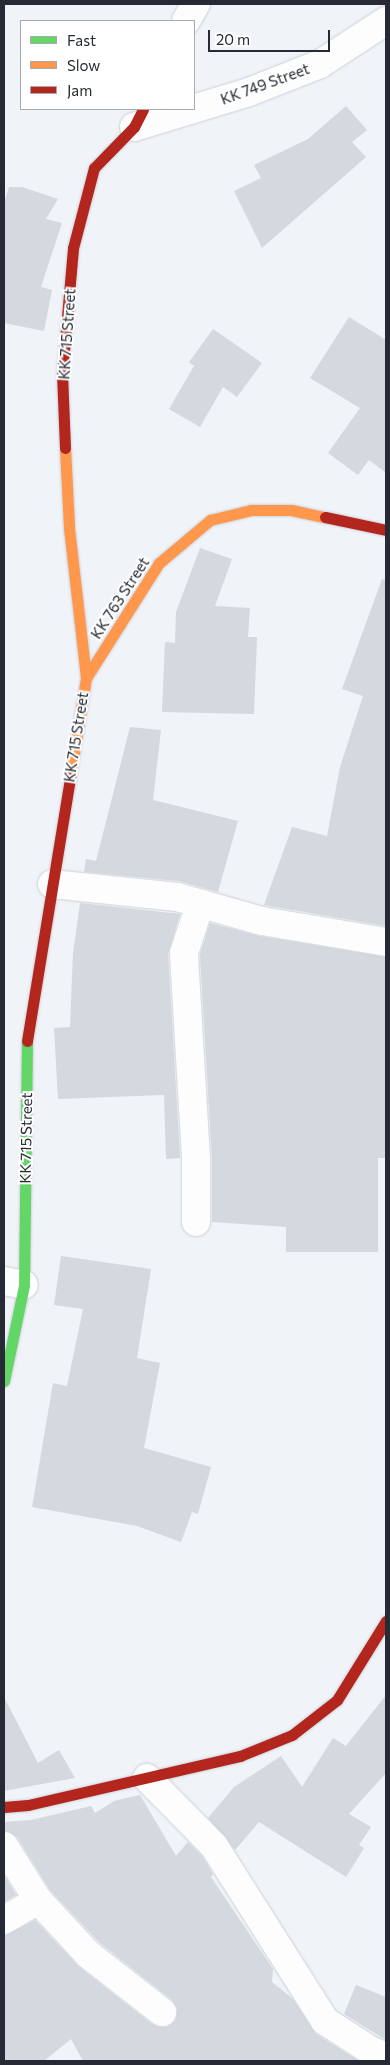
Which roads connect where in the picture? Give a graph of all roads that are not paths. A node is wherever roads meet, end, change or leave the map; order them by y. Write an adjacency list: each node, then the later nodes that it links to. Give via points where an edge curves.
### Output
1 (196, 4): 2 (street)
2 (187, 20)
3 (386, 21): 4 (street, KK 749 Street, via 320,64 249,92)
4 (195, 105)
5 (172, 110): 6 (street, KK 749 Street)
6 (138, 118): 8 (street, KK 715 Street, via 94,168 73,248 62,374 69,528)
7 (386, 530): 8 (street, KK 763 Street, via 291,510 251,510 210,520 159,563)
8 (86, 678): 9 (street, KK 715 Street)
9 (52, 884): 10 (street, via 177,897); 13 (street, KK 715 Street, via 27,1039)
10 (200, 904): 11 (street, via 262,921); 12 (street, via 184,953 196,1158)
11 (386, 942)
12 (196, 1222)
13 (14, 1283): 14 (street, KK 715 Street)
14 (4, 1381)
15 (386, 1621): 16 (street, via 337,1700 292,1735 240,1756)
16 (147, 1778): 17 (street, via 28,1805); 22 (street, via 214,1846 325,2021)
17 (4, 1807)
18 (4, 1846): 19 (street)
19 (38, 1900): 20 (street); 21 (street, via 89,1955)
20 (4, 1920)
21 (162, 2012)
22 (386, 2057)

